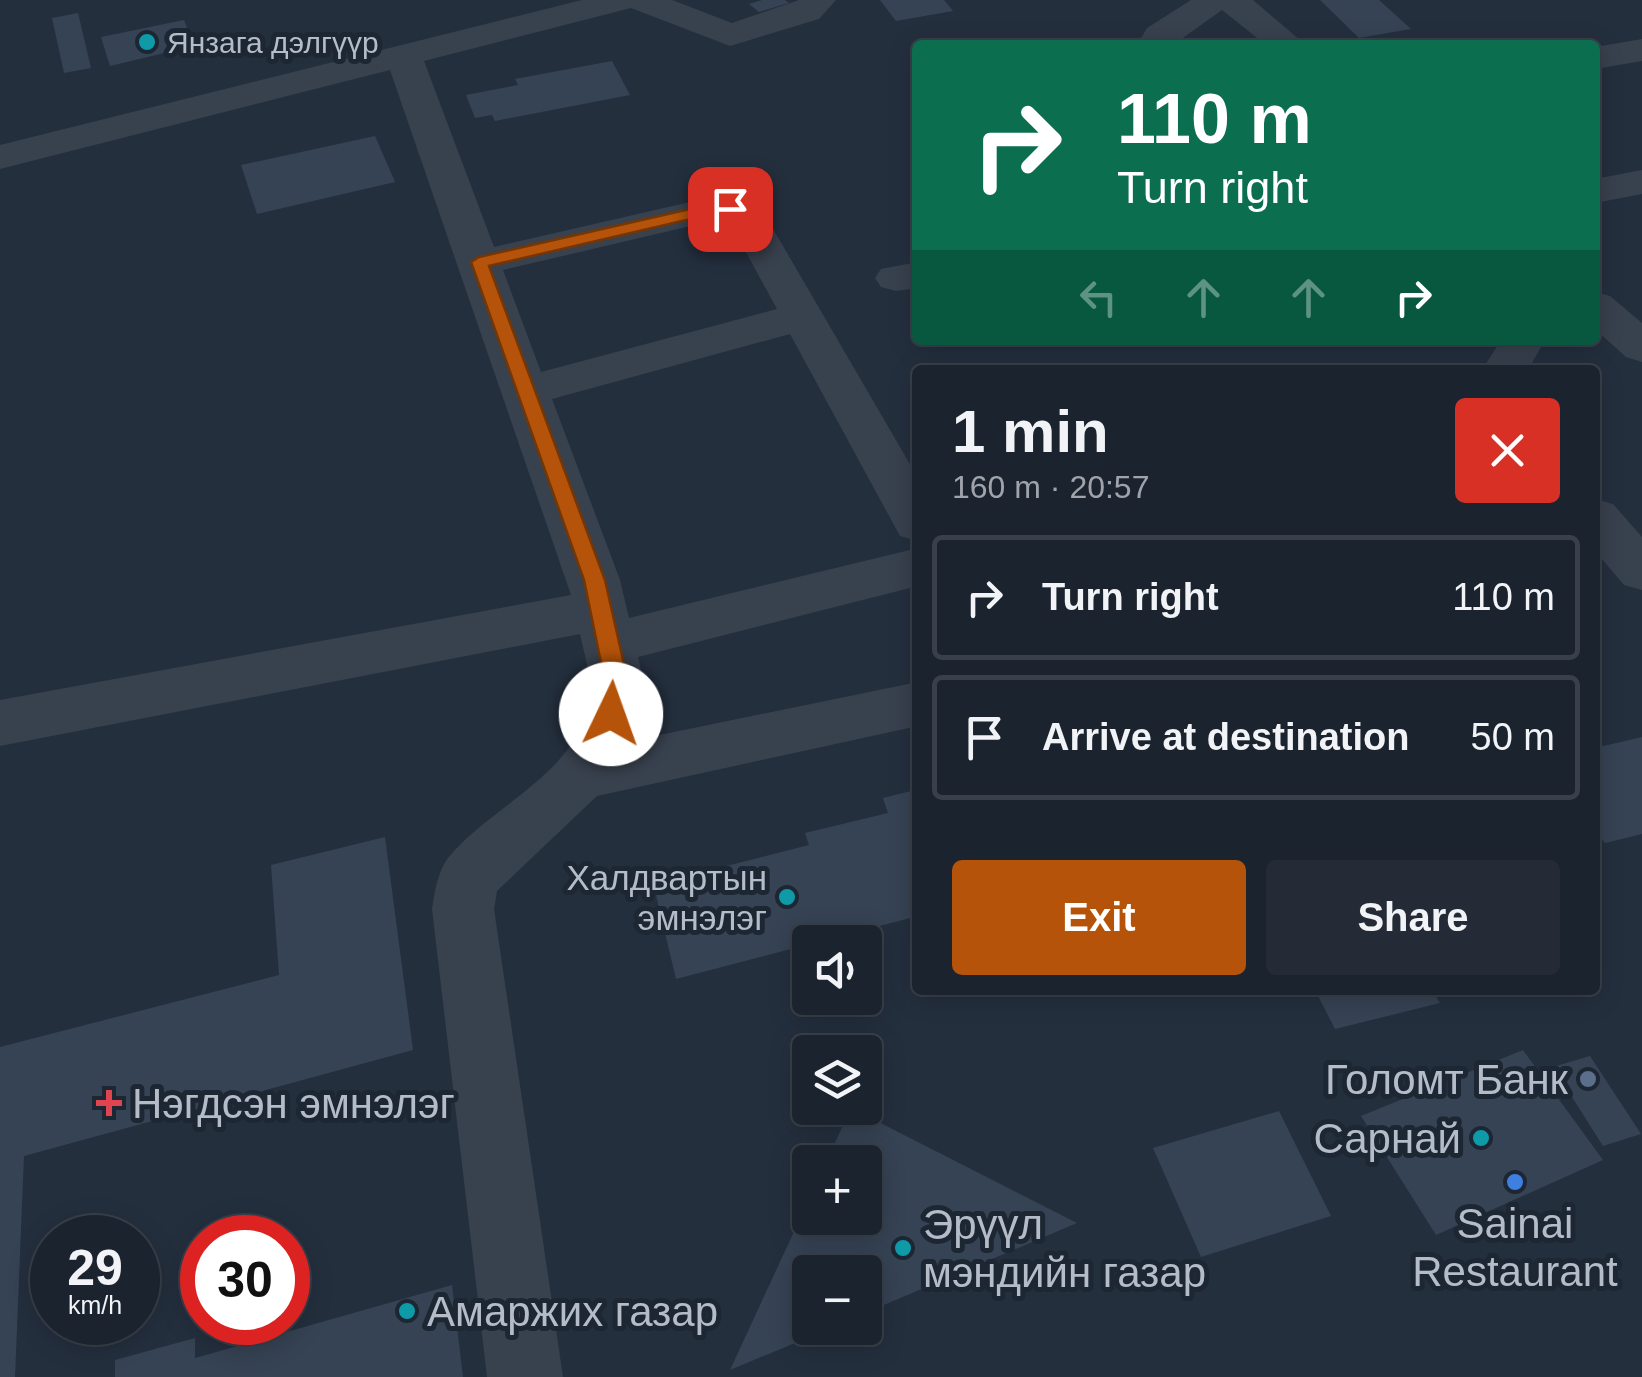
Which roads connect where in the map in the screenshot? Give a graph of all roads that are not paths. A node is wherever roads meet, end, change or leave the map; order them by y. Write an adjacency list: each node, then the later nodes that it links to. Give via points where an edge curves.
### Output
1 (622, 0): 9 (street)
2 (641, 0): 3 (street, via 730,35 807,12)
3 (818, 0)
4 (1214, 0): 6 (street)
5 (1231, 0): 7 (street)
6 (1158, 40)
7 (1282, 40)
8 (1642, 50): 10 (street)
9 (404, 57): 11 (street); 14 (street)
10 (1600, 57)
11 (0, 157)
12 (1642, 182): 13 (street)
13 (1600, 190)
14 (479, 262): 16 (street, via 730,209 744,212); 18 (street)
15 (1600, 310): 17 (street)
16 (804, 316): 18 (street); 19 (street)
17 (1642, 347)
18 (526, 391): 23 (street)
19 (912, 512)
20 (1600, 523): 22 (street)
21 (912, 568): 23 (street)
22 (1642, 572)
23 (605, 626): 25 (street); 26 (street, via 616,682 605,746)
24 (912, 705): 26 (street)
25 (0, 723)
26 (578, 776): 27 (street, via 468,879 463,910)
27 (525, 1377)

